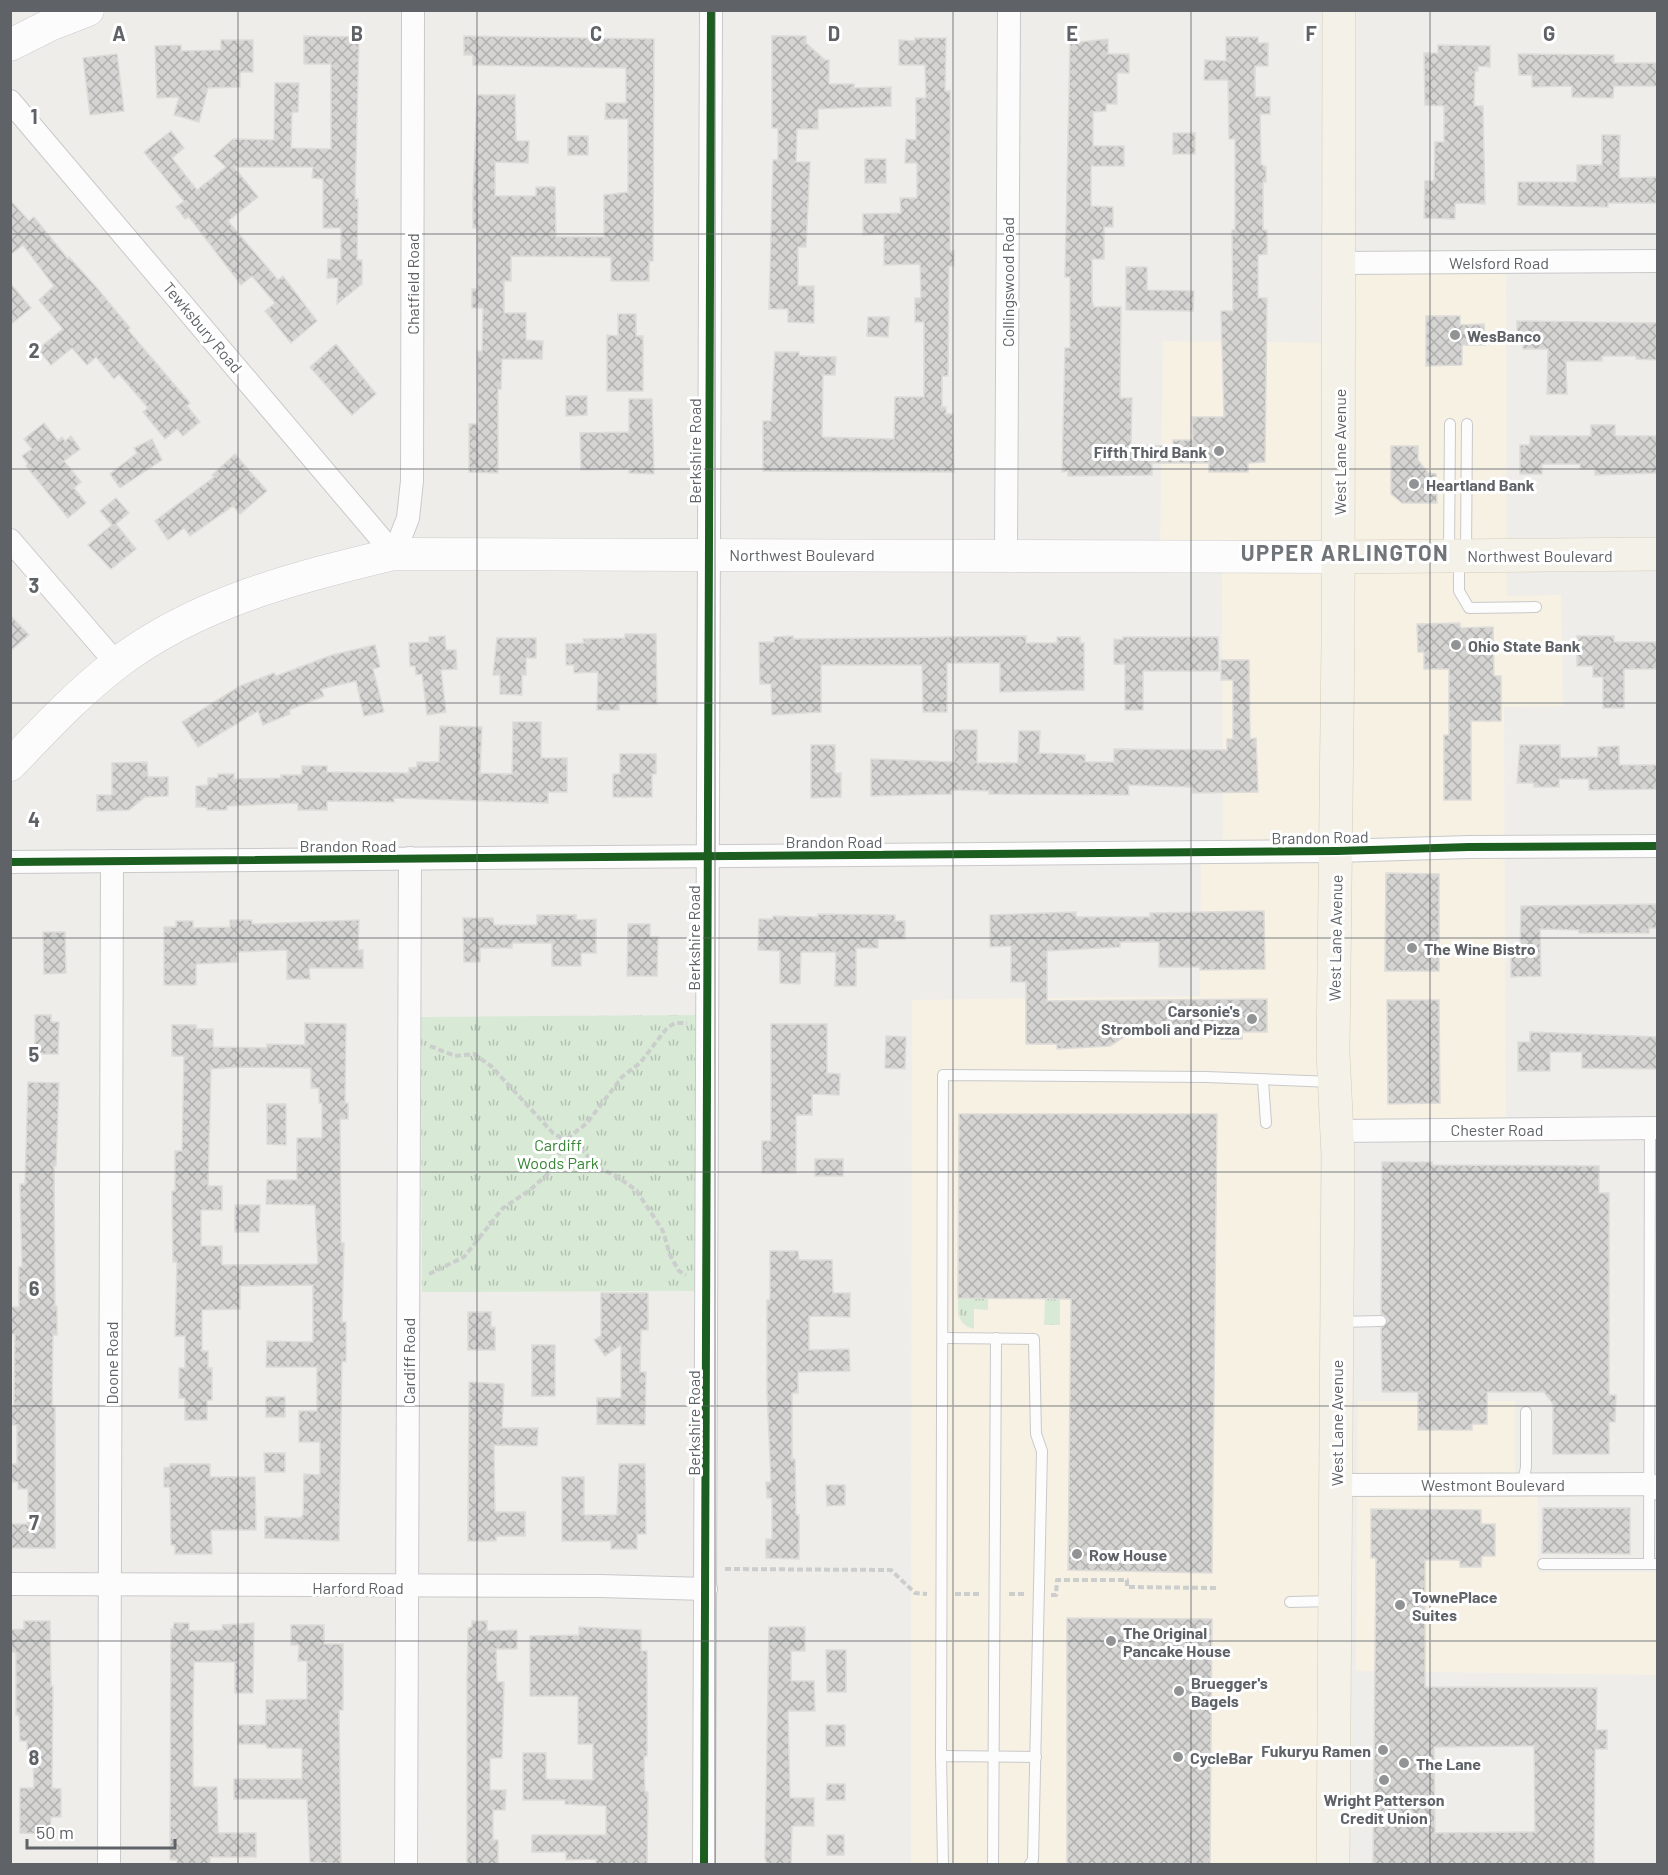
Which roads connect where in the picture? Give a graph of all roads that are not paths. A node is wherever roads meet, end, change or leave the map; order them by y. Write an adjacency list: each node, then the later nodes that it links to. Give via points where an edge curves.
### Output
1 (88, 10): 6 (main road)
2 (413, 10): 13 (street, Chatfield Road, via 412,481 408,518)
3 (711, 10): 14 (street, Berkshire Road)
4 (1009, 10): 15 (street, Collingswood Road)
5 (1339, 10): 9 (main road, West Lane Avenue)
6 (10, 45)
7 (10, 101): 13 (street, Tewksbury Road)
8 (1658, 261): 9 (street, Welsford Road)
9 (1340, 263): 18 (main road, West Lane Avenue)
10 (1450, 424): 17 (lane)
11 (1467, 424): 17 (lane)
12 (10, 540): 20 (street)
13 (394, 554): 14 (main road, Northwest Boulevard); 20 (main road, Northwest Boulevard, via 326,569 252,592 180,623)
14 (707, 554): 15 (main road, Northwest Boulevard); 24 (street, Berkshire Road)
15 (1006, 554): 18 (main road, Northwest Boulevard)
16 (1658, 554): 17 (main road, Northwest Boulevard)
17 (1458, 556): 18 (main road, Northwest Boulevard); 19 (lane, via 1459,591 1469,608)
18 (1339, 557): 23 (main road, West Lane Avenue)
19 (1536, 607)
20 (117, 664): 21 (main road, Northwest Boulevard, via 62,711)
21 (10, 765)
22 (1658, 846): 23 (street, Brandon Road)
23 (1337, 851): 24 (street, Brandon Road); 29 (main road, West Lane Avenue, via 1333,1052)
24 (706, 856): 25 (street, Brandon Road); 46 (street, Berkshire Road)
25 (410, 858): 26 (street, Brandon Road); 45 (street, Cardiff Road)
26 (112, 861): 27 (street, Brandon Road); 44 (street, Doone Road)
27 (10, 862)
28 (1263, 1081): 29 (lane); 30 (lane); 35 (lane, via 943,1075)
29 (1336, 1082): 32 (main road, West Lane Avenue)
30 (1266, 1123)
31 (1654, 1128): 32 (street, Chester Road); 39 (lane)
32 (1337, 1131): 33 (main road, West Lane Avenue)
33 (1336, 1322): 34 (lane); 40 (main road, West Lane Avenue)
34 (1382, 1322)
35 (943, 1338): 36 (lane); 49 (lane)
36 (996, 1338): 50 (lane); 51 (lane, via 1034,1339 1036,1434 1042,1450)
37 (1526, 1412): 38 (lane)
38 (1523, 1484): 39 (street, Westmont Boulevard); 40 (street, Westmont Boulevard)
39 (1655, 1484): 42 (lane)
40 (1336, 1485): 47 (main road, West Lane Avenue)
41 (1543, 1564): 42 (lane)
42 (1653, 1564)
43 (10, 1584): 44 (street, Harford Road)
44 (110, 1584): 45 (street, Harford Road); 53 (street, Doone Road)
45 (406, 1587): 46 (street, Harford Road); 54 (street, Cardiff Road)
46 (706, 1589): 55 (street, Berkshire Road)
47 (1335, 1601): 48 (lane); 58 (main road, West Lane Avenue)
48 (1290, 1602)
49 (941, 1756): 50 (lane); 56 (lane)
50 (993, 1756): 51 (lane); 57 (lane)
51 (1036, 1757): 52 (lane)
52 (1032, 1862)
53 (110, 1864)
54 (406, 1864)
55 (704, 1864)
56 (943, 1864)
57 (993, 1864)
58 (1333, 1864)

